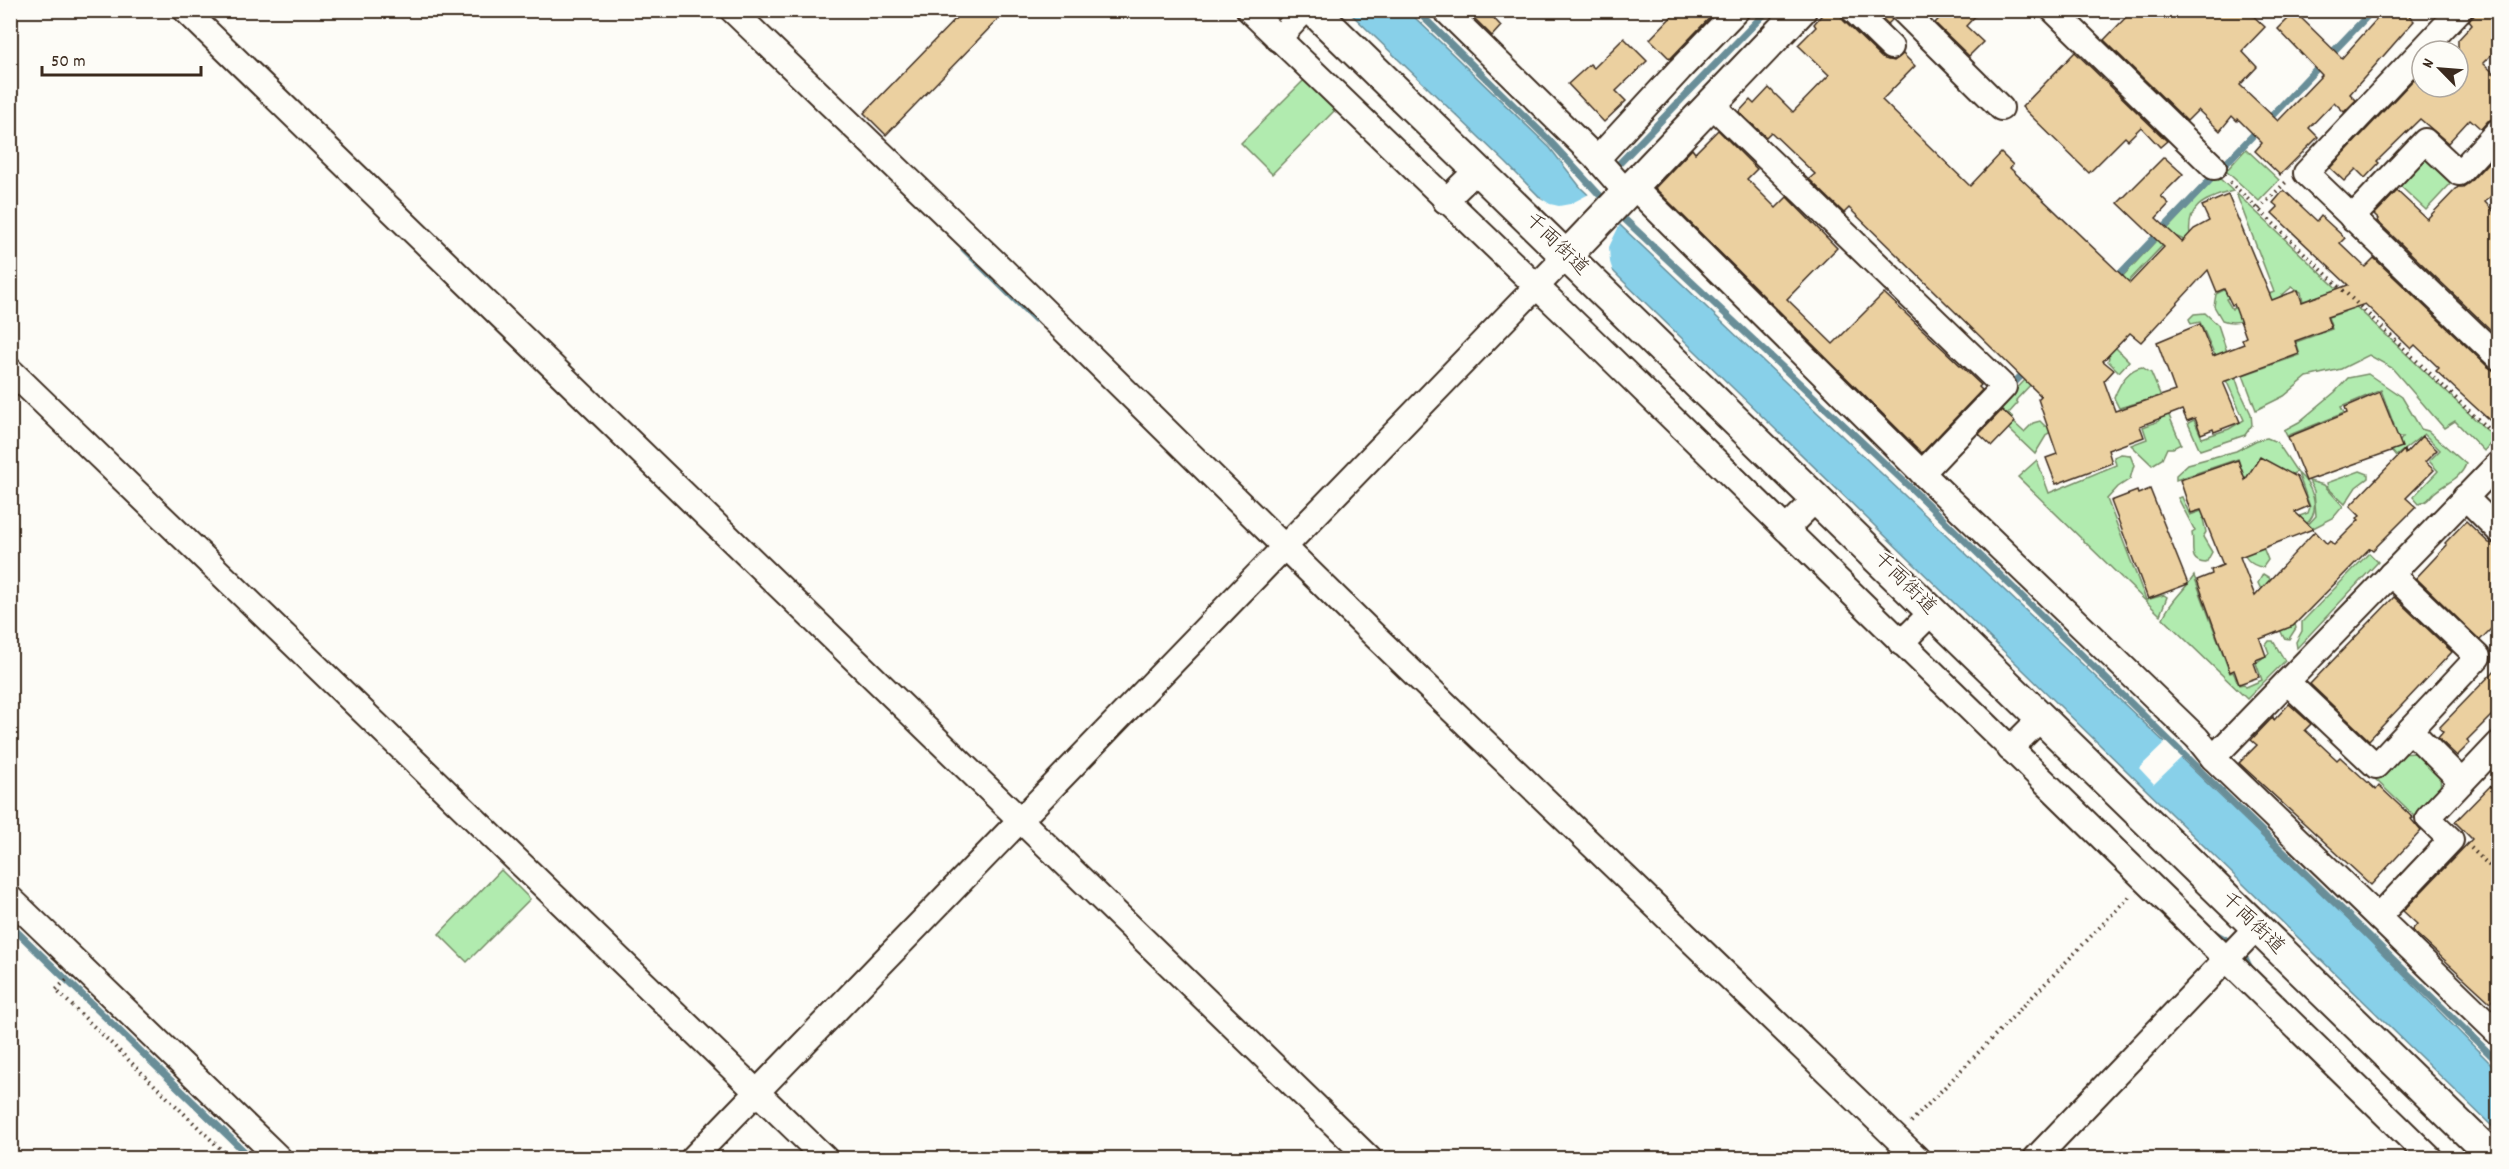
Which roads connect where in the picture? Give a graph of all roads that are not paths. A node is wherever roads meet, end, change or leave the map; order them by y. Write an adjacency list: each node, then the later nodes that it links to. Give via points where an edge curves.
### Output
1 (185, 10): 42 (street)
2 (732, 10): 33 (street, via 1002,269)
3 (1249, 10): 13 (street)
4 (1305, 10): 13 (street)
5 (1313, 10): 19 (street, 千両街道)
6 (1445, 10): 18 (street)
7 (1737, 10): 18 (street)
8 (1801, 10): 15 (street)
9 (1853, 10): 14 (street)
10 (1902, 10): 16 (street)
11 (2053, 10): 20 (street)
12 (2460, 10): 23 (street, via 2306,173)
13 (1278, 39): 22 (street)
14 (1891, 47)
15 (1711, 104): 21 (street); 29 (street, via 2004,387)
16 (2001, 108)
17 (2499, 131): 23 (street, via 2459,173 2425,141)
18 (1597, 159): 21 (street)
19 (1478, 169): 22 (street); 24 (street, 千両街道)
20 (2222, 174)
21 (1624, 193): 24 (street); 29 (street)
22 (1445, 201): 25 (street)
23 (2352, 218): 26 (street)
24 (1573, 248): 25 (street); 31 (street, 千両街道)
25 (1536, 287): 31 (street); 33 (street)
26 (2499, 357)
27 (10, 370): 47 (street)
28 (2499, 464): 30 (street)
29 (1922, 472): 40 (street)
30 (2465, 497): 32 (street); 34 (street)
31 (1798, 517): 35 (street, 千両街道); 35 (street)
32 (2499, 530)
33 (1280, 553): 42 (street); 52 (street)
34 (2391, 574): 36 (street); 37 (street, via 2478,657)
35 (1913, 631): 38 (street, 千両街道); 38 (street)
36 (2287, 682): 37 (street, via 2376,766); 40 (street)
37 (2410, 730): 41 (street)
38 (2022, 737): 45 (street, 千両街道); 45 (street, via 2146,880)
39 (2499, 744): 41 (street)
40 (2213, 758): 44 (street)
41 (2462, 782): 44 (street, via 2428,818 2451,840)
42 (1021, 821): 47 (street); 51 (street)
43 (10, 898): 48 (street)
44 (2378, 917): 46 (street)
45 (2238, 946): 53 (street); 54 (street); 55 (street, 千両街道)
46 (2499, 1033)
47 (757, 1093): 49 (street); 50 (street)
48 (279, 1158)
49 (693, 1158)
50 (825, 1158)
51 (1369, 1158)
52 (1917, 1158)
53 (2036, 1158)
54 (2430, 1158)
55 (2494, 1158)

